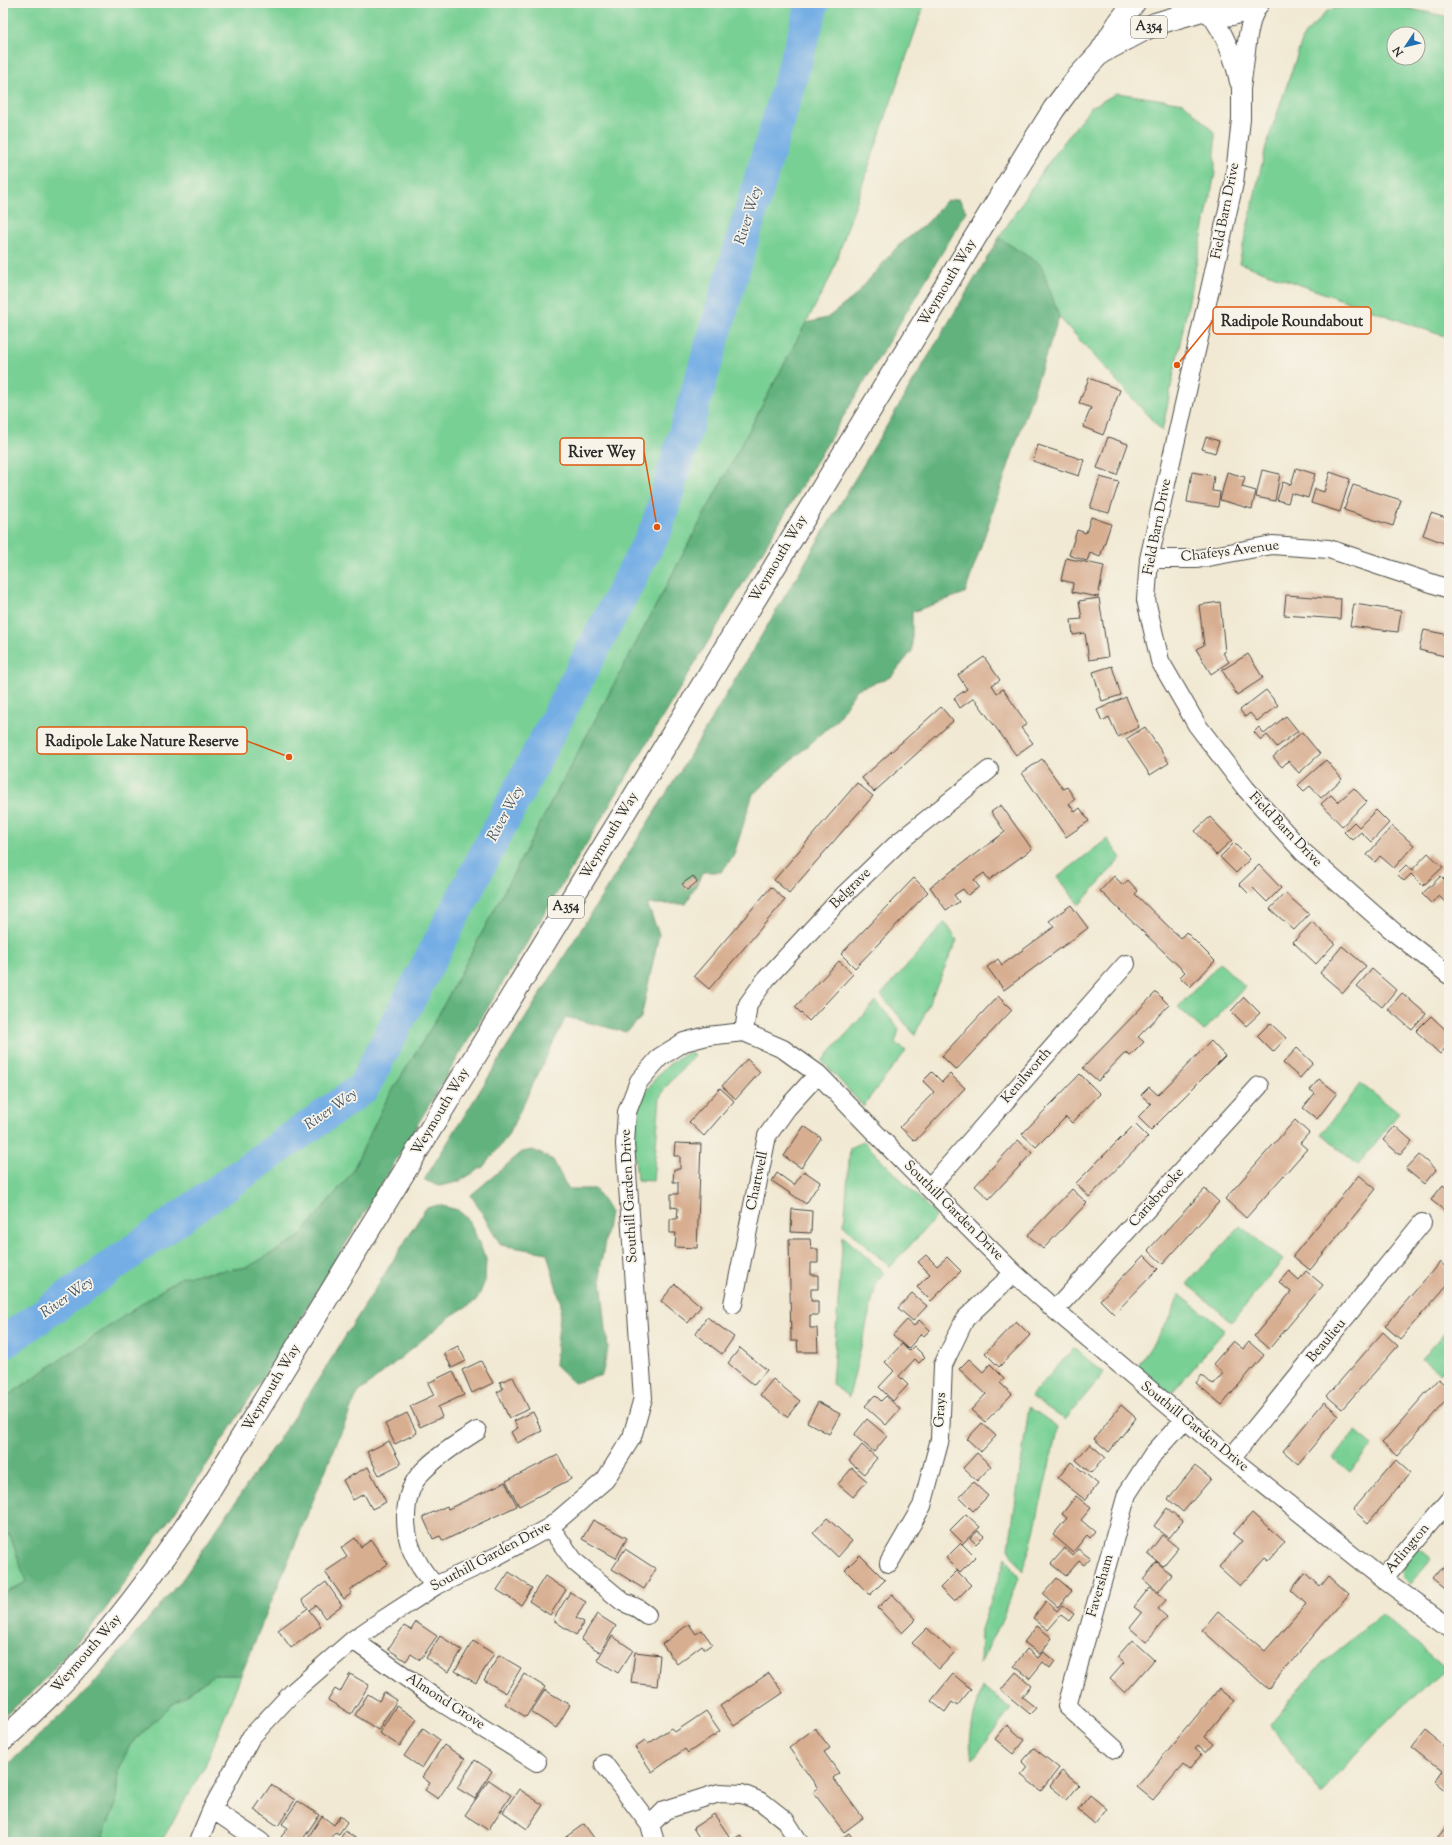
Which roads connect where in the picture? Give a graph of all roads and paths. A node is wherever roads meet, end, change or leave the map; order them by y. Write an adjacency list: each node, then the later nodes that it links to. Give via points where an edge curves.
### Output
1 (1134, 3): 4 (highway, Weymouth Way / A354)
2 (1259, 3): 3 (highway, A354, via 1234,14 1222,15); 5 (street, Field Barn Drive, via 1248,35)
3 (1201, 9): 4 (highway, Weymouth Way / A354, via 1155,24); 5 (street, Field Barn Drive, via 1225,36)
4 (1100, 53): 30 (highway, Weymouth Way / A354, via 1054,109 1029,149 199,1507 141,1590 110,1629 57,1688)
5 (1241, 89): 6 (street, Field Barn Drive, via 1241,119 1234,183)
6 (1149, 559): 7 (street, Chafeys Avenue, via 1197,558 1272,545 1329,549); 10 (street, Field Barn Drive, via 1146,600 1160,661 1196,725 1246,789 1303,852 1394,932)
7 (1449, 589)
8 (989, 770): 11 (street, Belgrave, via 900,841 843,896 766,979 748,1004)
9 (1126, 964): 14 (street, Kenilworth)
10 (1449, 975)
11 (744, 1032): 12 (street, Southill Garden Drive, via 783,1049); 23 (street, Southill Garden Drive, via 707,1036 684,1042 660,1057 639,1081 627,1112 625,1144 643,1398 632,1437 605,1480)
12 (818, 1074): 14 (street, Southill Garden Drive); 17 (street, Chartwell, via 787,1108 767,1136)
13 (1259, 1086): 18 (street, Carisbrooke)
14 (929, 1188): 16 (street, Southill Garden Drive)
15 (1422, 1223): 21 (street, Beaulieu)
16 (1014, 1273): 18 (street, Southill Garden Drive); 24 (street, Grays, via 965,1319 943,1365 940,1439 922,1506)
17 (733, 1304)
18 (1055, 1310): 19 (street, Southill Garden Drive)
19 (1184, 1420): 21 (street, Southill Garden Drive); 31 (street, Faversham, via 1153,1454 1127,1494 1067,1706)
20 (477, 1431): 26 (street, via 448,1450 422,1472 410,1495 406,1510 408,1534 418,1563)
21 (1231, 1458): 25 (street, Southill Garden Drive)
22 (1449, 1500): 25 (street, Arlington)
23 (550, 1527): 26 (street, Southill Garden Drive); 27 (street, via 575,1562 623,1602)
24 (889, 1563)
25 (1383, 1579): 28 (street, Southill Garden Drive)
26 (435, 1586): 29 (street, Southill Garden Drive)
27 (647, 1616)
28 (1449, 1627)
29 (354, 1640): 32 (street, Almond Grove, via 441,1702); 34 (street, Southill Garden Drive, via 293,1692 251,1738)
30 (3, 1740)
31 (1115, 1749)
32 (537, 1762)
33 (604, 1764): 35 (street)
34 (212, 1809): 36 (street, Southill Garden Drive); 37 (street)
35 (650, 1825): 38 (street); 39 (street, via 665,1810 719,1793 742,1794 762,1802 785,1820)
36 (198, 1842)
37 (261, 1842)
38 (655, 1842)
39 (799, 1842)

